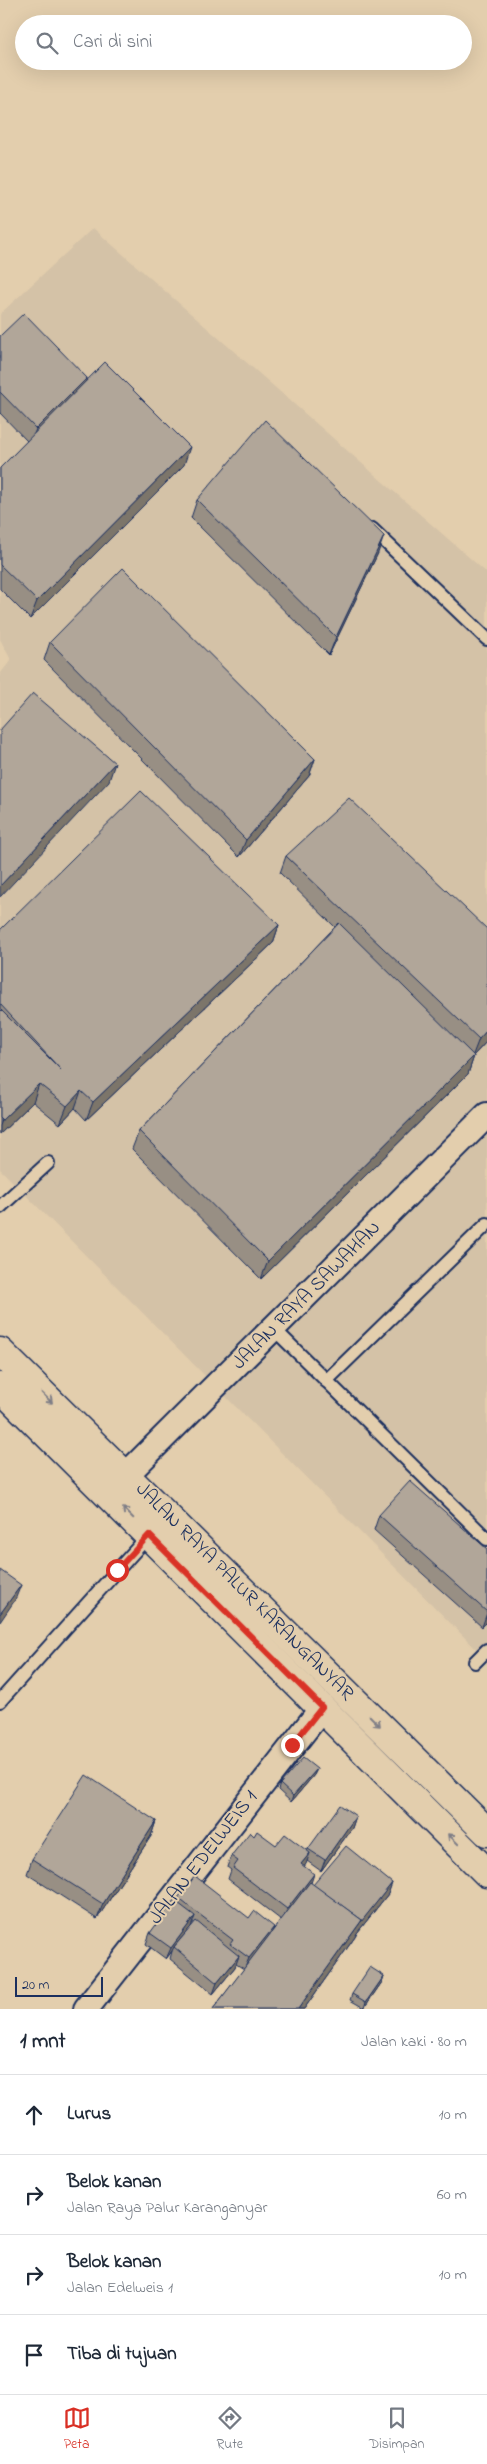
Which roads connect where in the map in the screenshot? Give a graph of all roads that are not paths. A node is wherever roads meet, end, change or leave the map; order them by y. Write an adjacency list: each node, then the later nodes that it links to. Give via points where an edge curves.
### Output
1 (362, 520): 2 (lane)
2 (487, 639)
3 (487, 1115): 7 (street, JALAN RAYA SAWAHAN)
4 (48, 1163): 5 (lane)
5 (0, 1207)
6 (487, 1224): 9 (lane)
7 (274, 1329): 9 (lane); 11 (street, JALAN RAYA SAWAHAN)
8 (0, 1352): 10 (main road, JALAN RAYA PALUR KARANGANYAR)
9 (326, 1381): 13 (lane)
10 (8, 1390): 11 (main road, JALAN RAYA PALUR KARANGANYAR)
11 (117, 1484): 12 (main road, JALAN RAYA PALUR KARANGANYAR); 14 (main road, JALAN RAYA PALUR KARANGANYAR, one-way to 11)
12 (167, 1515): 14 (lane); 19 (main road, JALAN RAYA PALUR KARANGANYAR, one-way to 19)
13 (487, 1539)
14 (140, 1545): 17 (lane); 18 (main road, JALAN RAYA PALUR KARANGANYAR)
15 (487, 1650): 16 (lane)
16 (475, 1662)
17 (0, 1701)
18 (311, 1722): 20 (main road, JALAN RAYA PALUR KARANGANYAR, one-way to 18); 21 (street, JALAN EDELWEIS 1)
19 (487, 1832)
20 (487, 1873)
21 (86, 2009)

